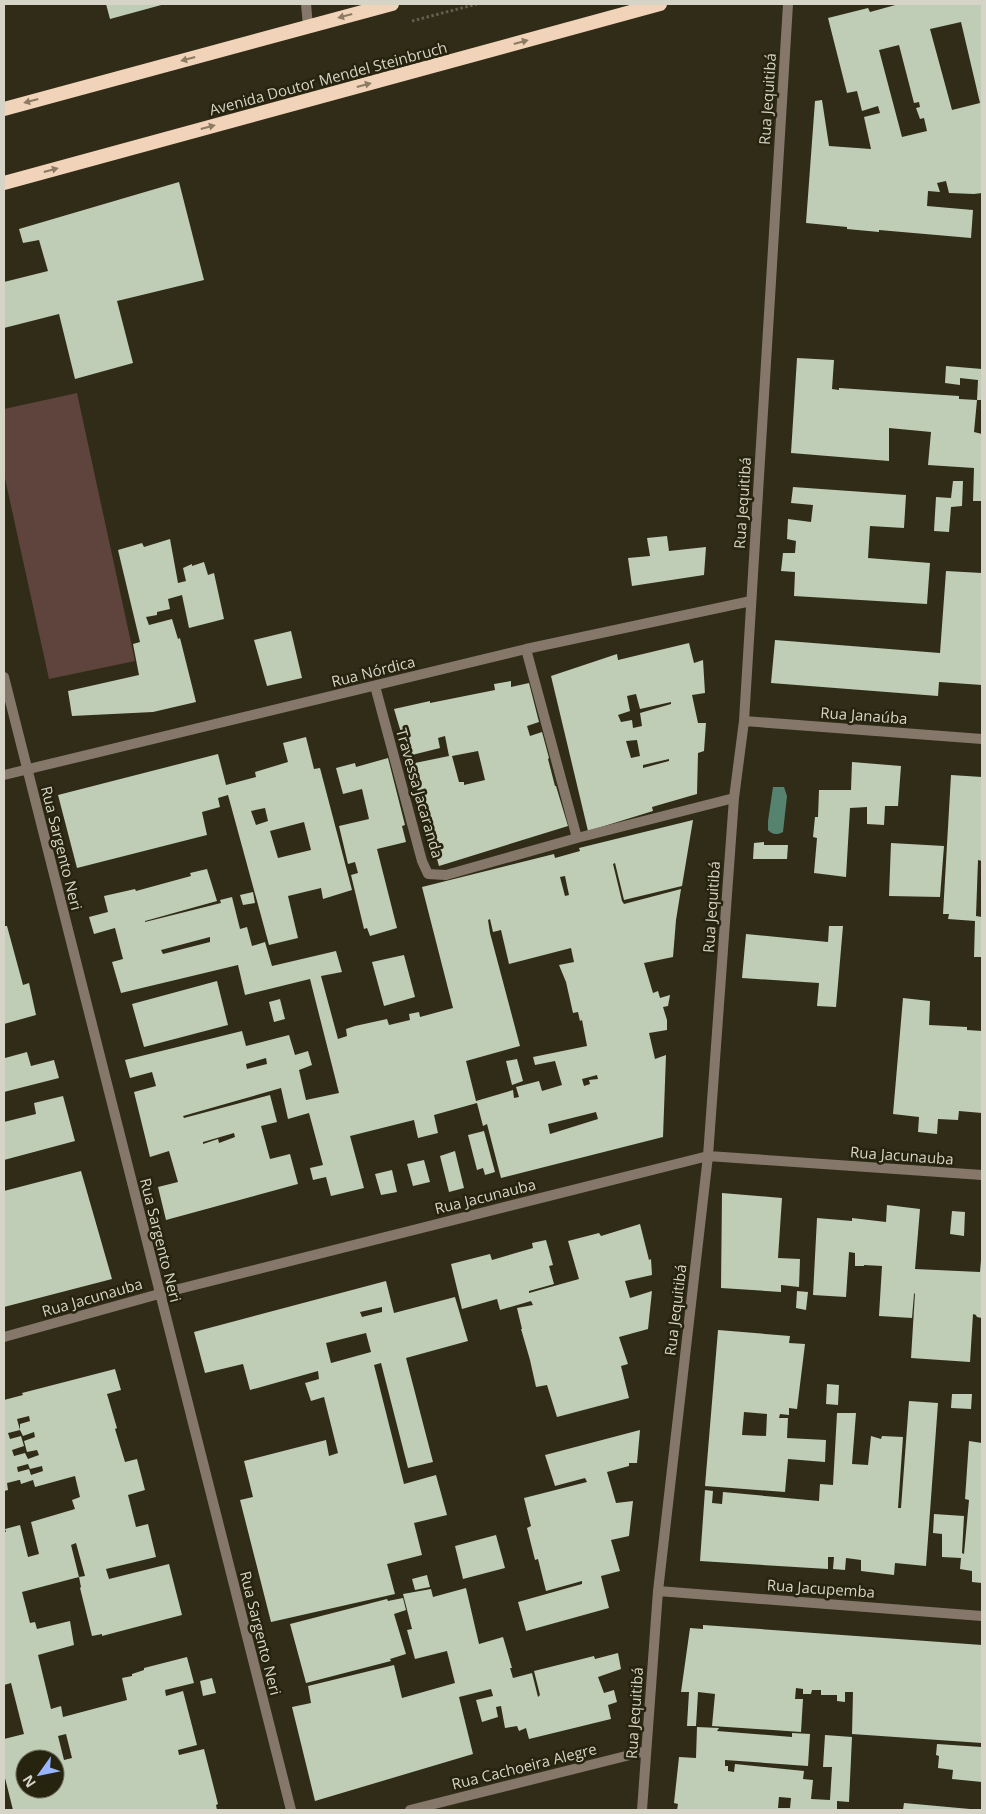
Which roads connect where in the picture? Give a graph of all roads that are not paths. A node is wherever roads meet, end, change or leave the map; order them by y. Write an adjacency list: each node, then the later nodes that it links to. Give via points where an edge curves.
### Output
1 (306, 4): 5 (street)
2 (392, 4): 5 (highway, one-way to 5)
3 (660, 4): 7 (highway, Avenida Doutor Mendel Steinbruch, one-way to 3)
4 (788, 4): 8 (street, Rua Jequitibá)
5 (308, 26): 6 (highway, one-way to 6)
6 (4, 109)
7 (4, 183)
8 (751, 601): 9 (street, Rua Nórdica); 12 (street, Rua Jequitibá)
9 (526, 649): 11 (street, Rua Nórdica); 17 (street)
10 (4, 677): 14 (street, Rua Sargento Neri)
11 (374, 686): 14 (street, Rua Nórdica); 17 (street, Travessa Jacaranda, via 428,874 446,875)
12 (744, 721): 13 (street, Rua Janaúba); 16 (street, Rua Jequitibá)
13 (982, 739)
14 (26, 769): 15 (street, Rua Nórdica); 20 (street, Rua Sargento Neri)
15 (4, 775)
16 (734, 798): 17 (street, Travessa Jacaranda); 18 (street, Rua Jequitibá)
17 (577, 838)
18 (708, 1156): 19 (street, Rua Jacunauba); 20 (street, Rua Jacunauba); 22 (street, Rua Jequitibá)
19 (982, 1176)
20 (159, 1294): 21 (street, Rua Jacunauba); 25 (street, Rua Sargento Neri)
21 (4, 1337)
22 (658, 1591): 23 (street, Rua Jacupemba); 24 (street, Rua Jequitibá)
23 (982, 1616)
24 (646, 1751): 26 (street, Rua Cachoeira Alegre); 27 (street, Rua Jequitibá)
25 (291, 1810)
26 (410, 1810)
27 (642, 1810)

